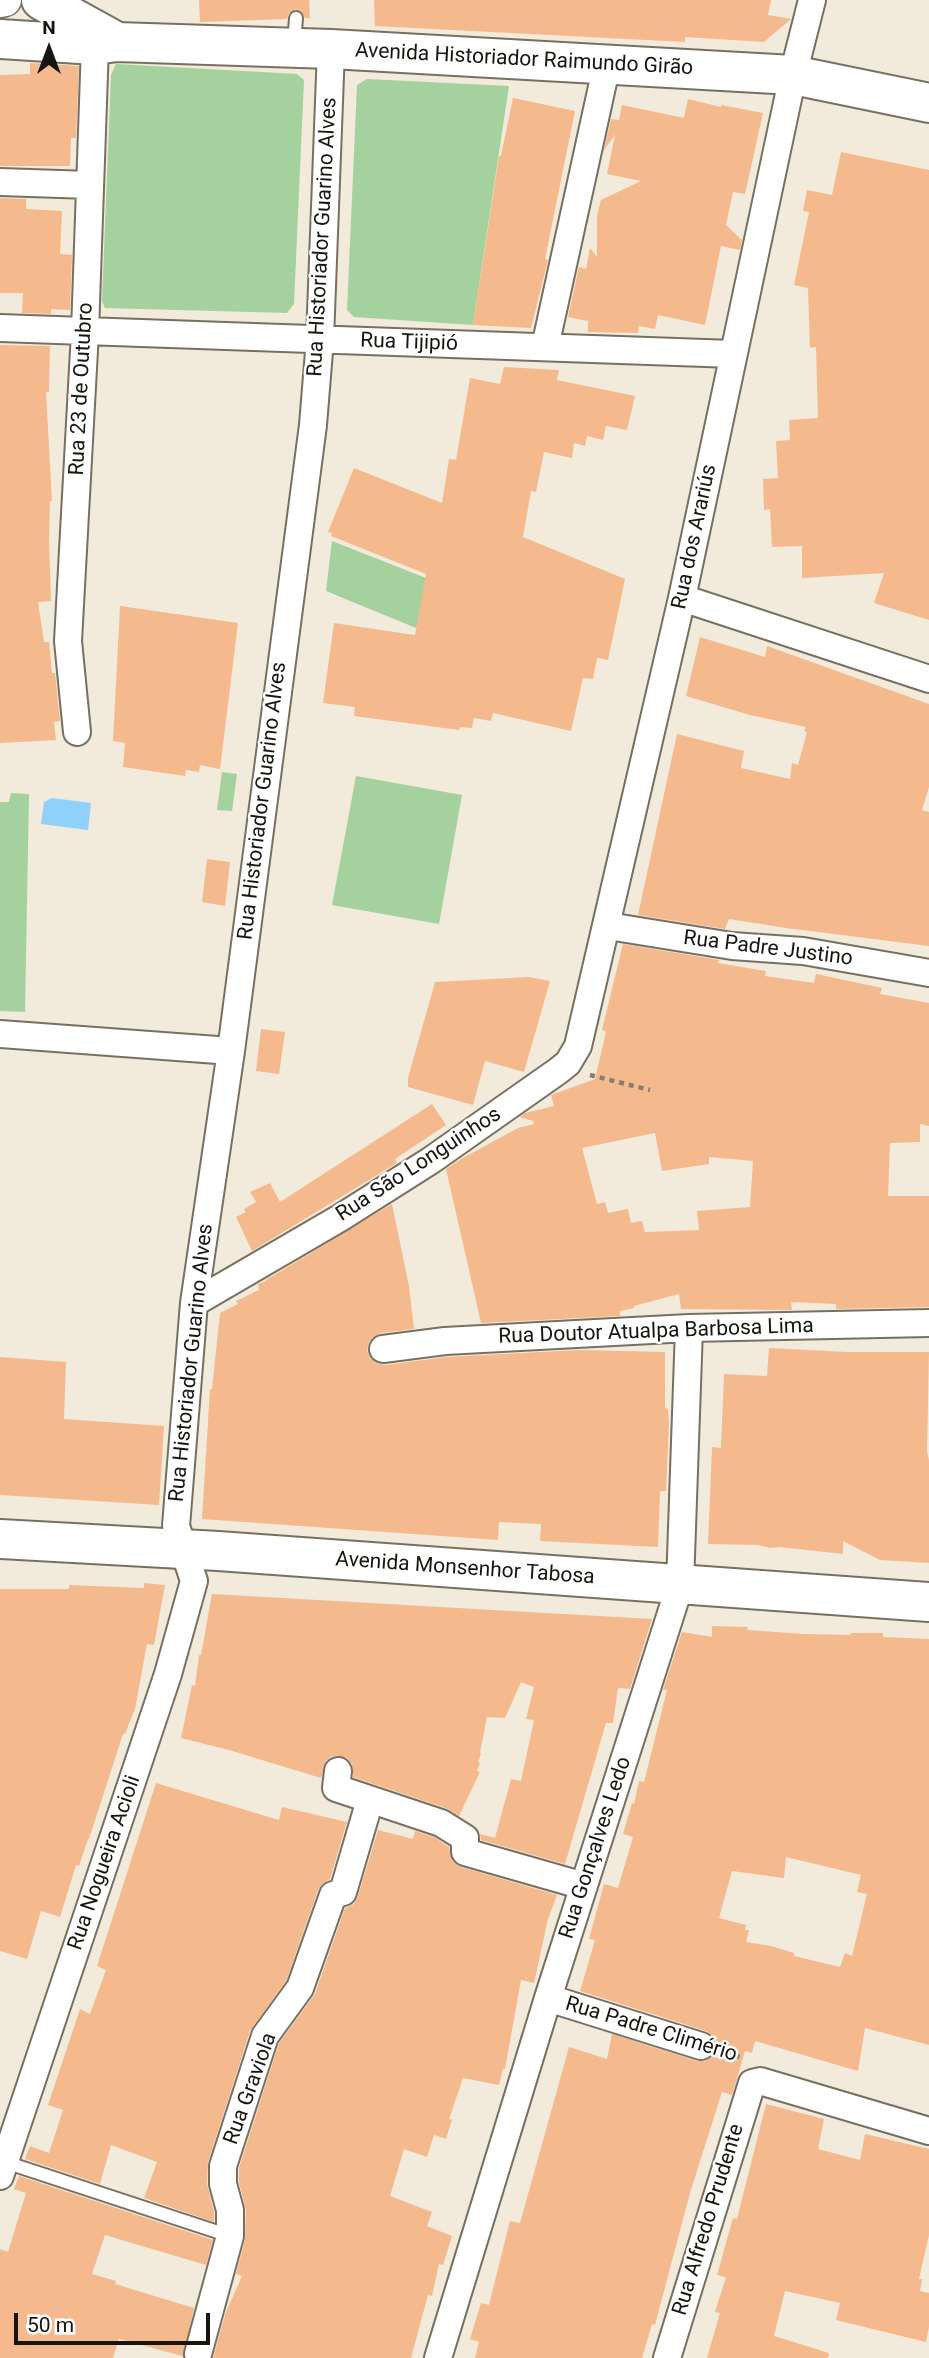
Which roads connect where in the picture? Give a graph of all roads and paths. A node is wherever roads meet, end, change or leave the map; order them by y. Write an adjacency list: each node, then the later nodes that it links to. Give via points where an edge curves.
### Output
1 (41, 0): 5 (main road, Avenida Historiador Raimundo Girão)
2 (812, 0): 7 (street, Rua dos Arariús)
3 (307, 38): 5 (main road, Avenida Historiador Raimundo Girão); 6 (main road, Avenida Historiador Raimundo Girão); 13 (street, Rua Historiador Guarino Alves)
4 (0, 39): 5 (main road, Avenida Historiador Raimundo Girão)
5 (106, 43): 10 (street, Rua 23 de Outubro)
6 (607, 64): 7 (main road, Avenida Historiador Raimundo Girão); 14 (street)
7 (793, 75): 8 (main road, Avenida Historiador Raimundo Girão); 15 (street, Rua dos Arariús)
8 (929, 103)
9 (0, 182): 10 (street)
10 (90, 185): 12 (street, Rua 23 de Outubro)
11 (0, 328): 12 (street, Rua Tijipió)
12 (85, 332): 13 (street, Rua Tijipió); 18 (street, Rua 23 de Outubro, via 68,641)
13 (320, 340): 14 (street, Rua Tijipió); 22 (street, Rua Historiador Guarino Alves, via 313,425)
14 (545, 347): 15 (street, Rua Tijipió)
15 (733, 354): 16 (street, Rua dos Arariús)
16 (682, 598): 17 (street); 19 (street, Rua dos Arariús)
17 (929, 679)
18 (77, 732)
19 (608, 926): 20 (street, Rua Padre Justino, via 732,946 803,951); 23 (street, Rua dos Arariús, via 578,1046)
20 (929, 973)
21 (0, 1034): 22 (street)
22 (231, 1051): 25 (street, Rua Historiador Guarino Alves)
23 (562, 1068): 24 (path); 25 (street, Rua São Longuinhos, via 340,1218)
24 (650, 1090)
25 (194, 1303): 30 (street, Rua Historiador Guarino Alves, via 176,1526)
26 (929, 1323): 27 (street, Rua Doutor Atualpa Barbosa Lima)
27 (689, 1328): 28 (street, Rua Doutor Atualpa Barbosa Lima, via 446,1341); 31 (street, Rua Gonçalves Ledo)
28 (383, 1349)
29 (0, 1539): 30 (main road, Avenida Monsenhor Tabosa)
30 (183, 1549): 31 (main road, Avenida Monsenhor Tabosa); 40 (street, Rua Nogueira Acioli, via 194,1581 168,1674)
31 (680, 1585): 32 (main road, Avenida Monsenhor Tabosa); 35 (street, Rua Gonçalves Ledo)
32 (929, 1602)
33 (338, 1771): 34 (street, via 336,1788)
34 (370, 1801): 35 (street, via 441,1823 465,1838 466,1852); 41 (street, Rua Graviola, via 343,1892 333,1895 300,1988 265,2036 223,2166)
35 (584, 1886): 36 (street, Rua Gonçalves Ledo)
36 (548, 1998): 37 (street, Rua Padre Climério); 43 (street, Rua Gonçalves Ledo)
37 (701, 2046): 38 (path, Rua Padre Climério, via 758,2063)
38 (752, 2083): 39 (street, Rua Padre Climério, via 760,2081); 44 (street, Rua Alfredo Prudente)
39 (929, 2131)
40 (2, 2169): 41 (lane)
41 (230, 2236): 42 (street, Rua Graviola)
42 (198, 2354)
43 (438, 2358)
44 (667, 2358)

